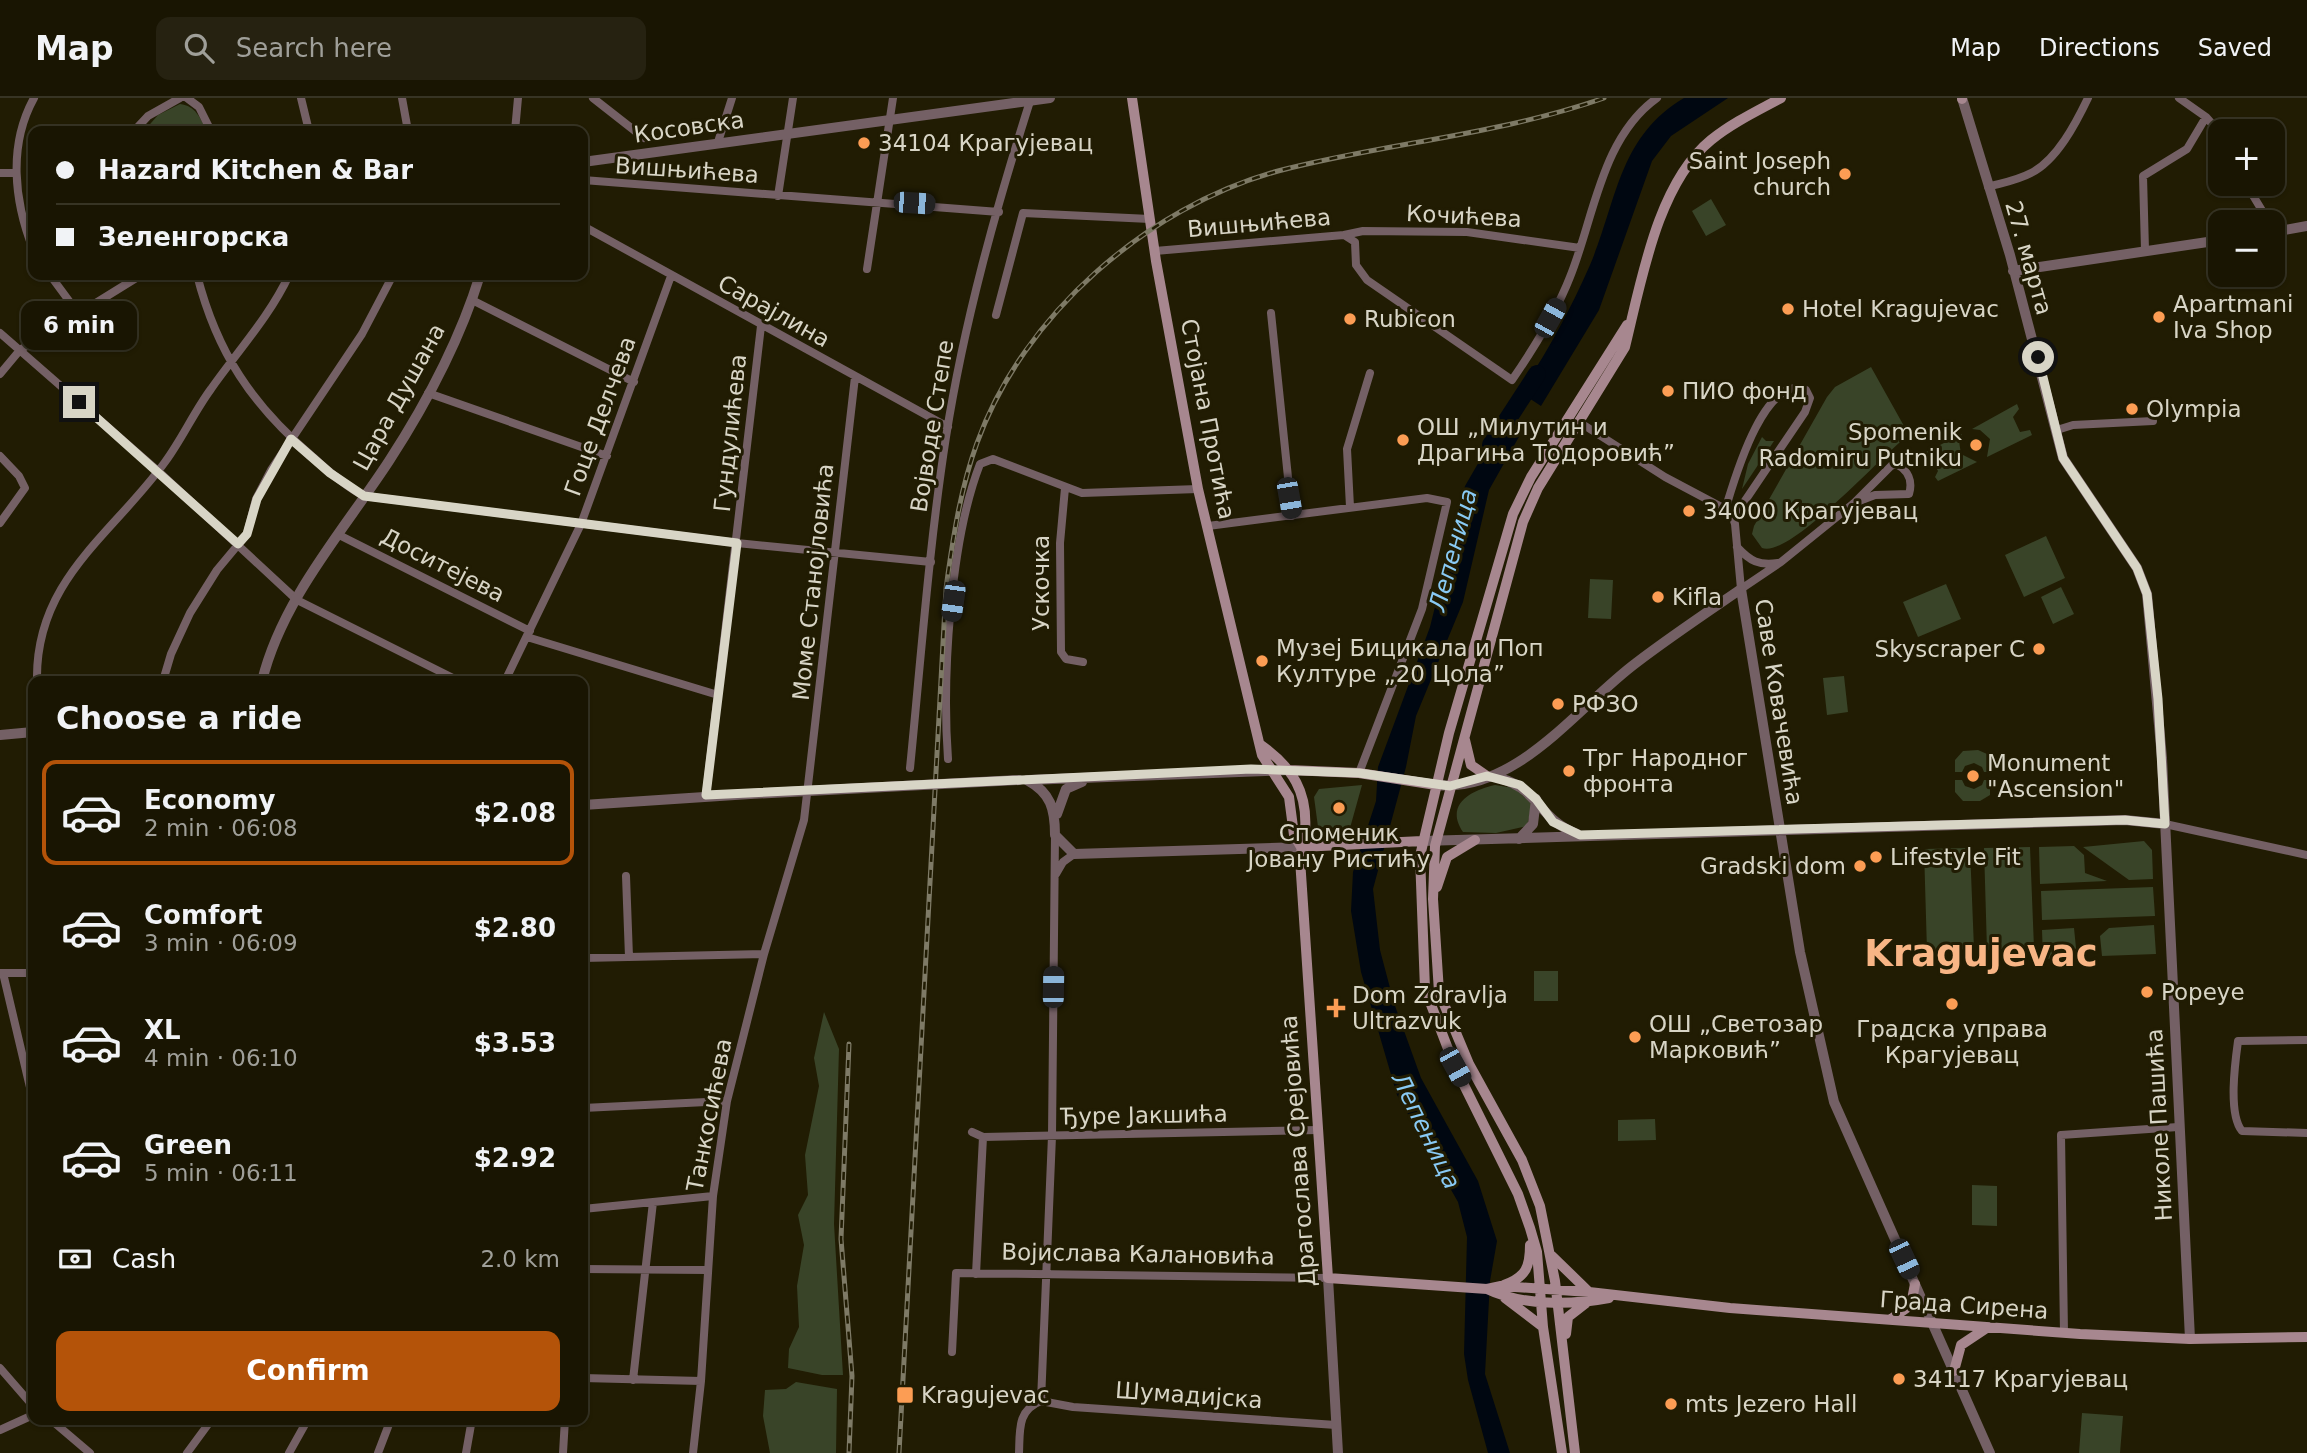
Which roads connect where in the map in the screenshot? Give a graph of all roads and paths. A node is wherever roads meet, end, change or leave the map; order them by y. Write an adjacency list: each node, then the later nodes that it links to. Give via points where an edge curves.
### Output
1 (34, 98): 34 (street, via 22,126)
2 (180, 98): 24 (street)
3 (187, 98): 25 (street, via 199,107)
4 (302, 98): 26 (street)
5 (402, 98): 27 (street)
6 (518, 98): 28 (street)
7 (593, 98): 20 (street)
8 (610, 98): 20 (street)
9 (732, 98): 31 (street)
10 (793, 98): 29 (street)
11 (893, 98): 23 (street)
12 (1050, 98): 19 (street, Косовска)
13 (1132, 98): 40 (main road, Стојана Протића)
14 (1657, 98): 47 (street, via 1633,119 1618,145)
15 (1781, 98): 63 (main road, via 1712,139 1684,170 1665,208)
16 (1962, 98): 36 (street, 27. марта)
17 (2088, 98): 36 (street, via 2045,162 2032,173)
18 (2179, 98): 21 (street)
19 (1030, 99): 23 (street, Косовска); 39 (street, Војводе Степе)
20 (604, 106): 30 (street)
21 (2206, 117): 22 (street); 48 (street, via 2187,149 2143,176)
22 (2208, 119)
23 (890, 120): 29 (street, Косовска); 38 (street)
24 (139, 126)
25 (208, 126)
26 (308, 126)
27 (407, 126)
28 (515, 126)
29 (787, 132): 31 (street, Косовска); 37 (street)
30 (644, 138)
31 (718, 142): 32 (street, Косовска)
32 (588, 161)
33 (0, 173): 34 (street)
34 (16, 173): 45 (street)
35 (588, 180): 37 (street, Вишњићева)
36 (1989, 187): 51 (street, 27. марта)
37 (778, 196): 38 (street, Вишњићева)
38 (878, 203): 39 (street, Вишњићева); 50 (street)
39 (999, 212): 75 (street, Војводе Степе, via 965,337)
40 (1150, 219): 49 (main road, Стојана Протића); 62 (street, via 1023,213)
41 (2307, 226): 43 (street)
42 (588, 229): 52 (street, Сарајлина)
43 (2285, 230)
44 (1344, 235): 47 (street, Кочићева, via 1363,231 1467,232); 47 (street, Вишњићева, via 1355,242 1356,265 1367,280 1512,380 1557,305); 49 (street, Вишњићева)
45 (28, 236)
46 (2208, 242): 48 (street)
47 (1580, 248)
48 (2146, 250): 51 (street)
49 (1155, 251): 82 (main road, Стојана Протића)
50 (867, 269)
51 (2013, 271): 76 (street, 27. марта)
52 (671, 276): 64 (street, Сарајлина); 71 (street, Гоце Делчева)
53 (54, 280): 60 (street)
54 (133, 280): 60 (street)
55 (198, 280): 67 (street, via 213,330)
56 (286, 280): 67 (street)
57 (390, 280): 77 (street, via 362,334)
58 (478, 280): 59 (street, Цара Душана)
59 (472, 300): 71 (street); 72 (street, Цара Душана)
60 (78, 313): 66 (street)
61 (1271, 313): 87 (street)
62 (996, 315)
63 (1629, 323): 74 (main road, via 1625,347); 123 (main road, via 1518,501)
64 (761, 326): 70 (street, Сарајлина); 93 (street, Гундулићева)
65 (0, 333): 66 (street)
66 (20, 350): 69 (street); 80 (street)
67 (230, 362): 77 (street, via 250,393); 80 (street)
68 (1370, 373): 85 (street, via 1346,449)
69 (0, 374)
70 (855, 377): 75 (street, Сарајлина); 96 (street, Моме Станојловића)
71 (635, 382): 79 (street, Гоце Делчева)
72 (428, 393): 79 (street); 83 (street, Цара Душана)
73 (2152, 421): 76 (street)
74 (1580, 422): 86 (street, via 1665,477); 110 (main road, via 1522,522)
75 (948, 427): 97 (street, Војводе Степе)
76 (2057, 430): 131 (street, Николе Пашића, via 2068,467 2127,552 2147,594)
77 (291, 439): 83 (street); 94 (street, via 257,499 247,534)
78 (0, 456): 89 (street, via 24,488)
79 (607, 456): 90 (street, Гоце Делчева)
80 (158, 471): 94 (street); 103 (street, via 58,592 38,641)
81 (1065, 488): 82 (street, via 1091,495); 102 (street, Ускочка, via 1060,534 1061,652 1066,659); 113 (street, via 993,458 979,464 960,546 950,626)
82 (1198, 489): 91 (main road, Стојана Протића)
83 (364, 496): 90 (street); 92 (street, Цара Душана)
84 (1854, 503): 84 (street, via 1875,495 1909,494 1910,480 1903,468 1891,466); 98 (street)
85 (1350, 507): 87 (street); 118 (street, via 1427,498 1448,505 1422,610)
86 (1726, 507): 88 (street); 88 (street, via 1742,456 1763,415 1784,394 1796,388 1806,390 1810,398 1805,412)
87 (1292, 516): 91 (street)
88 (1734, 517): 95 (street)
89 (0, 523)
90 (581, 524): 93 (street); 101 (street, Гоце Делчева)
91 (1208, 526): 112 (main road, Стојана Протића)
92 (339, 535): 100 (street, Цара Душана); 101 (street, Доситејева)
93 (737, 543): 96 (street); 108 (street, Гундулићева)
94 (238, 544): 100 (street); 104 (street, via 190,613)
95 (1737, 547): 98 (street, via 1759,564); 99 (street)
96 (836, 553): 97 (street); 125 (street, Моме Станојловића)
97 (931, 562): 114 (street, Војводе Степе)
98 (1782, 562): 99 (street)
99 (1741, 589): 119 (street, via 1635,664 1509,768); 132 (street, Саве Ковачевића)
100 (297, 600): 105 (street, Цара Душана, via 273,643); 106 (street)
101 (529, 634): 107 (street, Гоце Делчева); 108 (street, Доситејева)
102 (1083, 662)
103 (37, 676)
104 (164, 676)
105 (263, 676)
106 (449, 676)
107 (508, 676)
108 (719, 695): 126 (street, Гундулићева)
109 (28, 732): 111 (street)
110 (1464, 734): 119 (main road, via 1471,765); 124 (main road)
111 (0, 735)
112 (1261, 745): 115 (main road, Драгослава Срејовића); 116 (main road)
113 (948, 759)
114 (910, 768)
115 (1269, 769): 116 (street); 120 (street); 128 (main road, Драгослава Срејовића)
116 (1289, 770): 117 (main road); 122 (main road)
117 (1320, 771): 118 (main road); 122 (main road)
118 (1362, 774): 123 (main road)
119 (1487, 776): 124 (street); 127 (street, via 1520,785)
120 (1095, 778): 121 (street); 130 (street, via 1069,787)
121 (1023, 780): 126 (street, bridge); 130 (street, via 1045,792)
122 (1300, 785): 128 (main road); 139 (main road, Драгослава Срејовића, via 1305,832)
123 (1436, 785): 124 (street); 137 (main road)
124 (1450, 786): 138 (main road)
125 (809, 792): 145 (street, Танкосићева, via 800,838)
126 (706, 795): 129 (street)
127 (1536, 799): 134 (street, via 1553,822); 135 (street, via 1533,824)
128 (1291, 803): 139 (main road, Драгослава Срејовића, via 1294,835)
129 (588, 805)
130 (1055, 818): 133 (street)
131 (2165, 824): 132 (street, via 2125,820); 141 (street); 154 (street, Николе Пашића)
132 (1779, 829): 134 (street); 171 (street, Саве Ковачевића, via 1800,952 1834,1102)
133 (1055, 835): 140 (street); 143 (street)
134 (1580, 835): 135 (street)
135 (1519, 839): 136 (street)
136 (1475, 840): 138 (street); 144 (main road, via 1447,857)
137 (1422, 841): 138 (street); 139 (main road); 163 (main road, via 1422,958 1428,1000)
138 (1437, 841): 144 (main road)
139 (1301, 847): 140 (street); 155 (main road, Драгослава Срејовића)
140 (1074, 854): 143 (street, via 1060,865)
141 (2307, 855)
142 (626, 876): 146 (street)
143 (1055, 877): 158 (street)
144 (1433, 900): 164 (main road, via 1443,1004 1469,1064 1522,1160)
145 (764, 954): 146 (street); 152 (street, Танкосићева)
146 (629, 957): 147 (street)
147 (588, 958)
148 (2, 973): 149 (street); 151 (street)
149 (28, 973)
150 (2307, 1040): 157 (street, via 2238,1041 2235,1094 2236,1124 2242,1131)
151 (28, 1080)
152 (727, 1101): 153 (street); 160 (street, Танкосићева)
153 (588, 1108)
154 (2178, 1127): 180 (street, via 2061,1135); 182 (street, Николе Пашића)
155 (1318, 1130): 158 (street, Ђуре Јакшића); 170 (main road, Драгослава Срејовића)
156 (972, 1132): 159 (street, Ђуре Јакшића)
157 (2307, 1133)
158 (1052, 1136): 159 (street, Ђуре Јакшића); 169 (street)
159 (983, 1137): 168 (street)
160 (713, 1196): 161 (street); 167 (street, Танкосићева)
161 (653, 1202): 162 (street); 166 (street)
162 (588, 1208)
163 (1531, 1228): 172 (main road, via 1525,1273); 173 (main road)
164 (1552, 1256): 174 (main road); 175 (main road)
165 (588, 1269): 166 (street)
166 (647, 1269): 167 (street); 188 (street)
167 (706, 1270): 189 (street, Танкосићева)
168 (976, 1274): 169 (street, Војислава Калановића); 183 (street, Војислава Калановића, via 956,1273)
169 (1047, 1274): 170 (street, Војислава Калановића); 191 (street)
170 (1328, 1278): 172 (main road, Војислава Калановића); 193 (street, Драгослава Срејовића)
171 (1915, 1284): 176 (main road, via 1911,1305); 177 (street, Саве Ковачевића)
172 (1501, 1290): 173 (main road, Војислава Калановића); 178 (main road)
173 (1540, 1295): 174 (main road, Града Сирена); 178 (main road)
174 (1557, 1296): 175 (main road, Града Сирена); 184 (main road)
175 (1589, 1297): 176 (main road, Града Сирена); 184 (main road, via 1567,1320)
176 (1886, 1320): 177 (main road, Града Сирена)
177 (1934, 1324): 179 (main road, Града Сирена); 186 (street, Саве Ковачевића)
178 (1543, 1327): 210 (main road)
179 (1987, 1328): 180 (main road, Града Сирена); 186 (main road, via 1961,1345)
180 (2064, 1333): 182 (main road, Града Сирена)
181 (2307, 1337): 182 (main road, Града Сирена)
182 (2190, 1339)
183 (952, 1352)
184 (1563, 1361): 211 (main road)
185 (0, 1368): 190 (street)
186 (1954, 1371): 212 (street, Саве Ковачевића)
187 (588, 1378): 188 (street)
188 (634, 1380): 189 (street)
189 (701, 1381): 207 (street, Танкосићева)
190 (28, 1400)
191 (1041, 1401): 193 (street, Шумадијска, via 1073,1408); 208 (street, via 1030,1405 1021,1420)
192 (28, 1417): 200 (street)
193 (1336, 1424): 209 (street, Драгослава Срејовића)
194 (59, 1425): 201 (street)
195 (208, 1425): 202 (street)
196 (305, 1425): 203 (street)
197 (389, 1425): 204 (street)
198 (471, 1425): 205 (street)
199 (565, 1425): 206 (street)
200 (0, 1430)
201 (90, 1453)
202 (187, 1453)
203 (289, 1453)
204 (378, 1453)
205 (466, 1453)
206 (563, 1453)
207 (693, 1453)
208 (1019, 1453)
209 (1338, 1453)
210 (1562, 1453)
211 (1575, 1453)
212 (1990, 1453)

